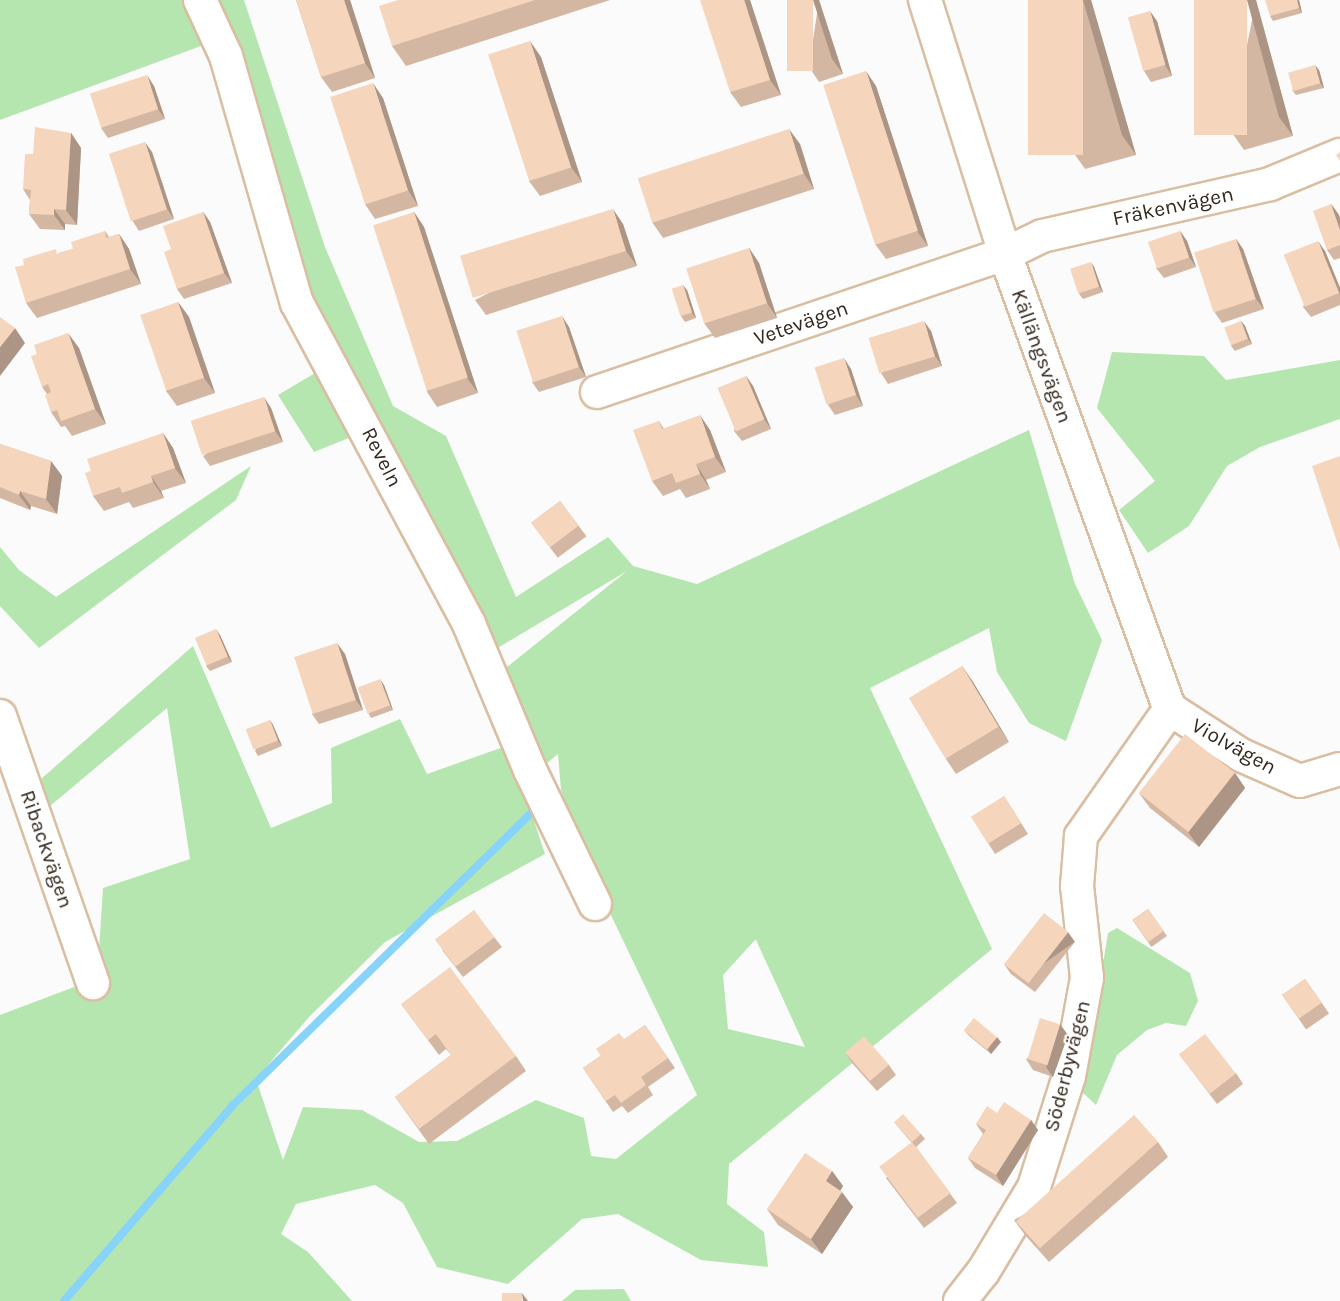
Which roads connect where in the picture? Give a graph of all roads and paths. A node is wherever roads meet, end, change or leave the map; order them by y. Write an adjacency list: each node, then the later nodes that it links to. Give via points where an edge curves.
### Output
1 (200, 0): 9 (street, Reveln, via 226,56 297,303 469,624 530,771)
2 (925, 0): 4 (street, Källängsvägen)
3 (1340, 155): 4 (street, Fräkenvägen, via 1270,184 1042,236)
4 (1005, 254): 5 (street, Vetevägen); 6 (street, Källängsvägen)
5 (597, 392)
6 (1170, 709): 8 (street, Violvägen, via 1241,755 1300,781); 11 (street, Söderbyvägen, via 1081,836 1077,886 1087,978 1069,1076 1034,1187 983,1272)
7 (0, 716): 10 (street, Ribackvägen)
8 (1340, 769)
9 (595, 904)
10 (93, 983)
11 (960, 1301)

